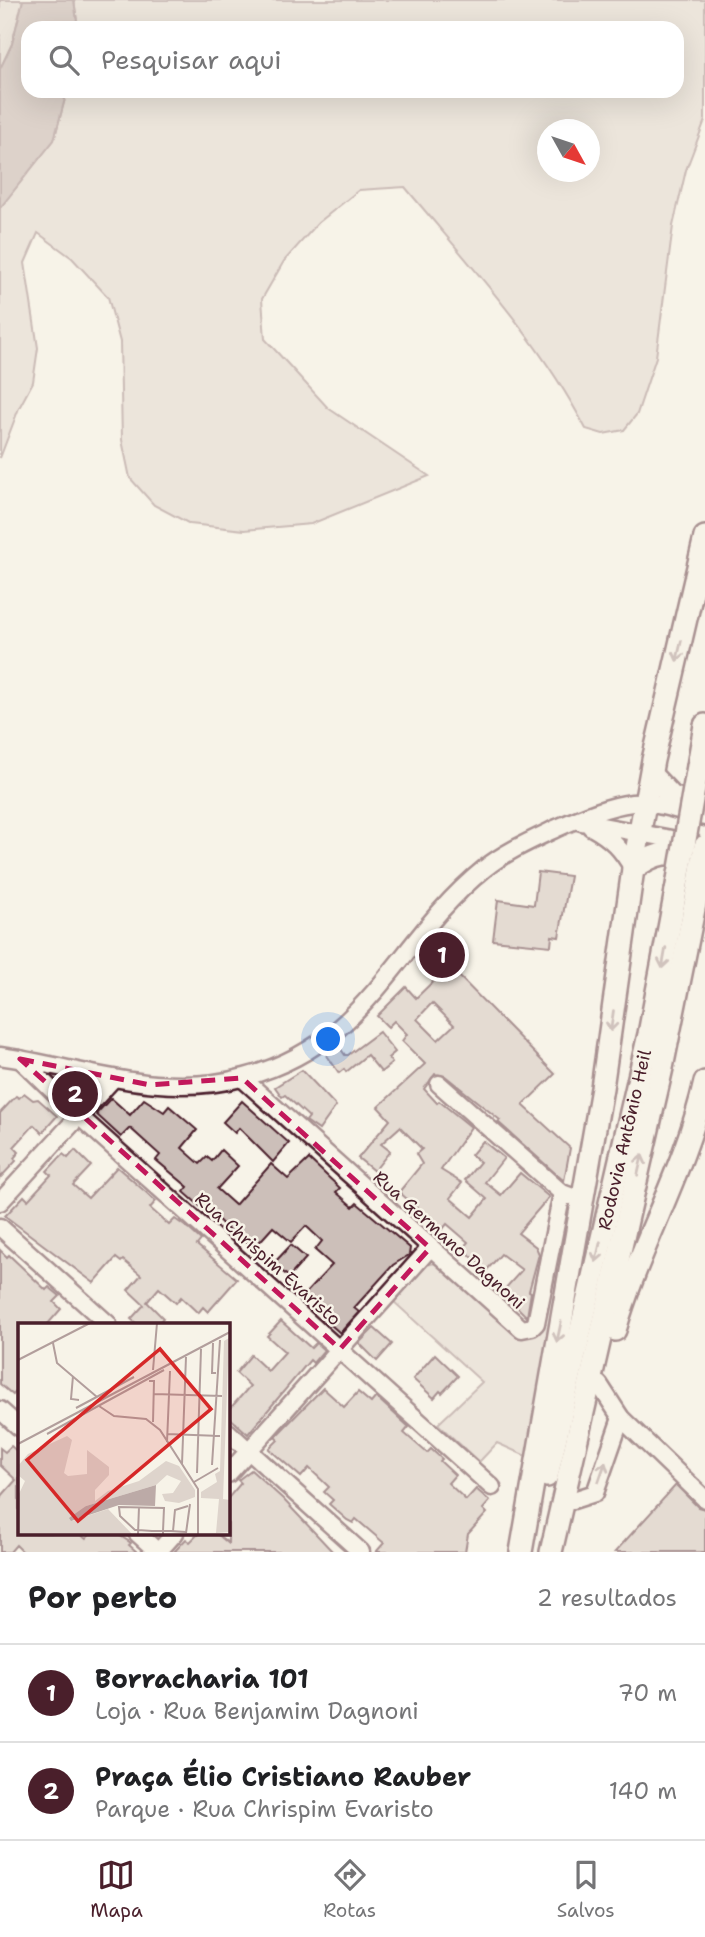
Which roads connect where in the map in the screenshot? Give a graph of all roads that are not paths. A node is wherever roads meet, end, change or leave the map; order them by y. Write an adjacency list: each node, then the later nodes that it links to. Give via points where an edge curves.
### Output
1 (705, 537): 3 (main road, one-way to 3)
2 (705, 725): 12 (main road, Rodovia Antônio Heil, bridge)
3 (650, 775): 4 (main road); 5 (main road, via 673,798)
4 (645, 804): 6 (street); 7 (street, via 617,806); 8 (main road)
5 (705, 804)
6 (705, 817)
7 (572, 822): 8 (street); 11 (street, via 609,837 624,851); 15 (street, via 505,854 483,870 335,1032 284,1064)
8 (640, 832): 9 (street); 11 (main road)
9 (705, 844): 12 (main road, Rodovia Antônio Heil, bridge)
10 (705, 862): 11 (main road, via 668,852 653,855)
11 (633, 869): 21 (main road, one-way to 21)
12 (686, 892): 34 (main road, Rodovia Antônio Heil, one-way to 12, via 662,1068); 43 (main road, Rodovia Antônio Heil, one-way to 43, via 649,1034)
13 (0, 1056): 14 (street)
14 (20, 1059): 16 (street); 19 (street, Rua Chrispim Evaristo)
15 (242, 1078): 16 (street, via 192,1086); 24 (street, Rua Germano Dagnoni)
16 (112, 1080): 19 (street)
17 (705, 1082): 27 (main road, via 622,1305)
18 (439, 1084): 20 (street)
19 (79, 1116): 22 (street); 26 (street, Rua Chrispim Evaristo)
20 (562, 1193): 21 (street); 24 (street, Rua Germano Dagnoni, via 532,1327 522,1328)
21 (584, 1201): 42 (main road, one-way to 42)
22 (0, 1202)
23 (0, 1227): 25 (street)
24 (430, 1248): 26 (street)
25 (106, 1323)
26 (340, 1349): 32 (street); 35 (street, Rua Chrispim Evaristo)
27 (599, 1384): 29 (street); 34 (main road)
28 (0, 1410): 30 (street)
29 (621, 1418): 36 (street); 37 (street, one-way to 29, via 595,1493)
30 (18, 1426)
31 (229, 1433): 32 (street)
32 (248, 1451): 33 (street); 41 (street)
33 (229, 1473)
34 (568, 1476): 37 (main road, Rodovia Antônio Heil)
35 (492, 1487)
36 (705, 1499)
37 (561, 1504): 44 (main road, Rodovia Antônio Heil)
38 (138, 1534): 40 (street)
39 (174, 1534): 40 (street)
40 (158, 1552)
41 (361, 1552)
42 (521, 1552)
43 (531, 1552)
44 (551, 1552)

